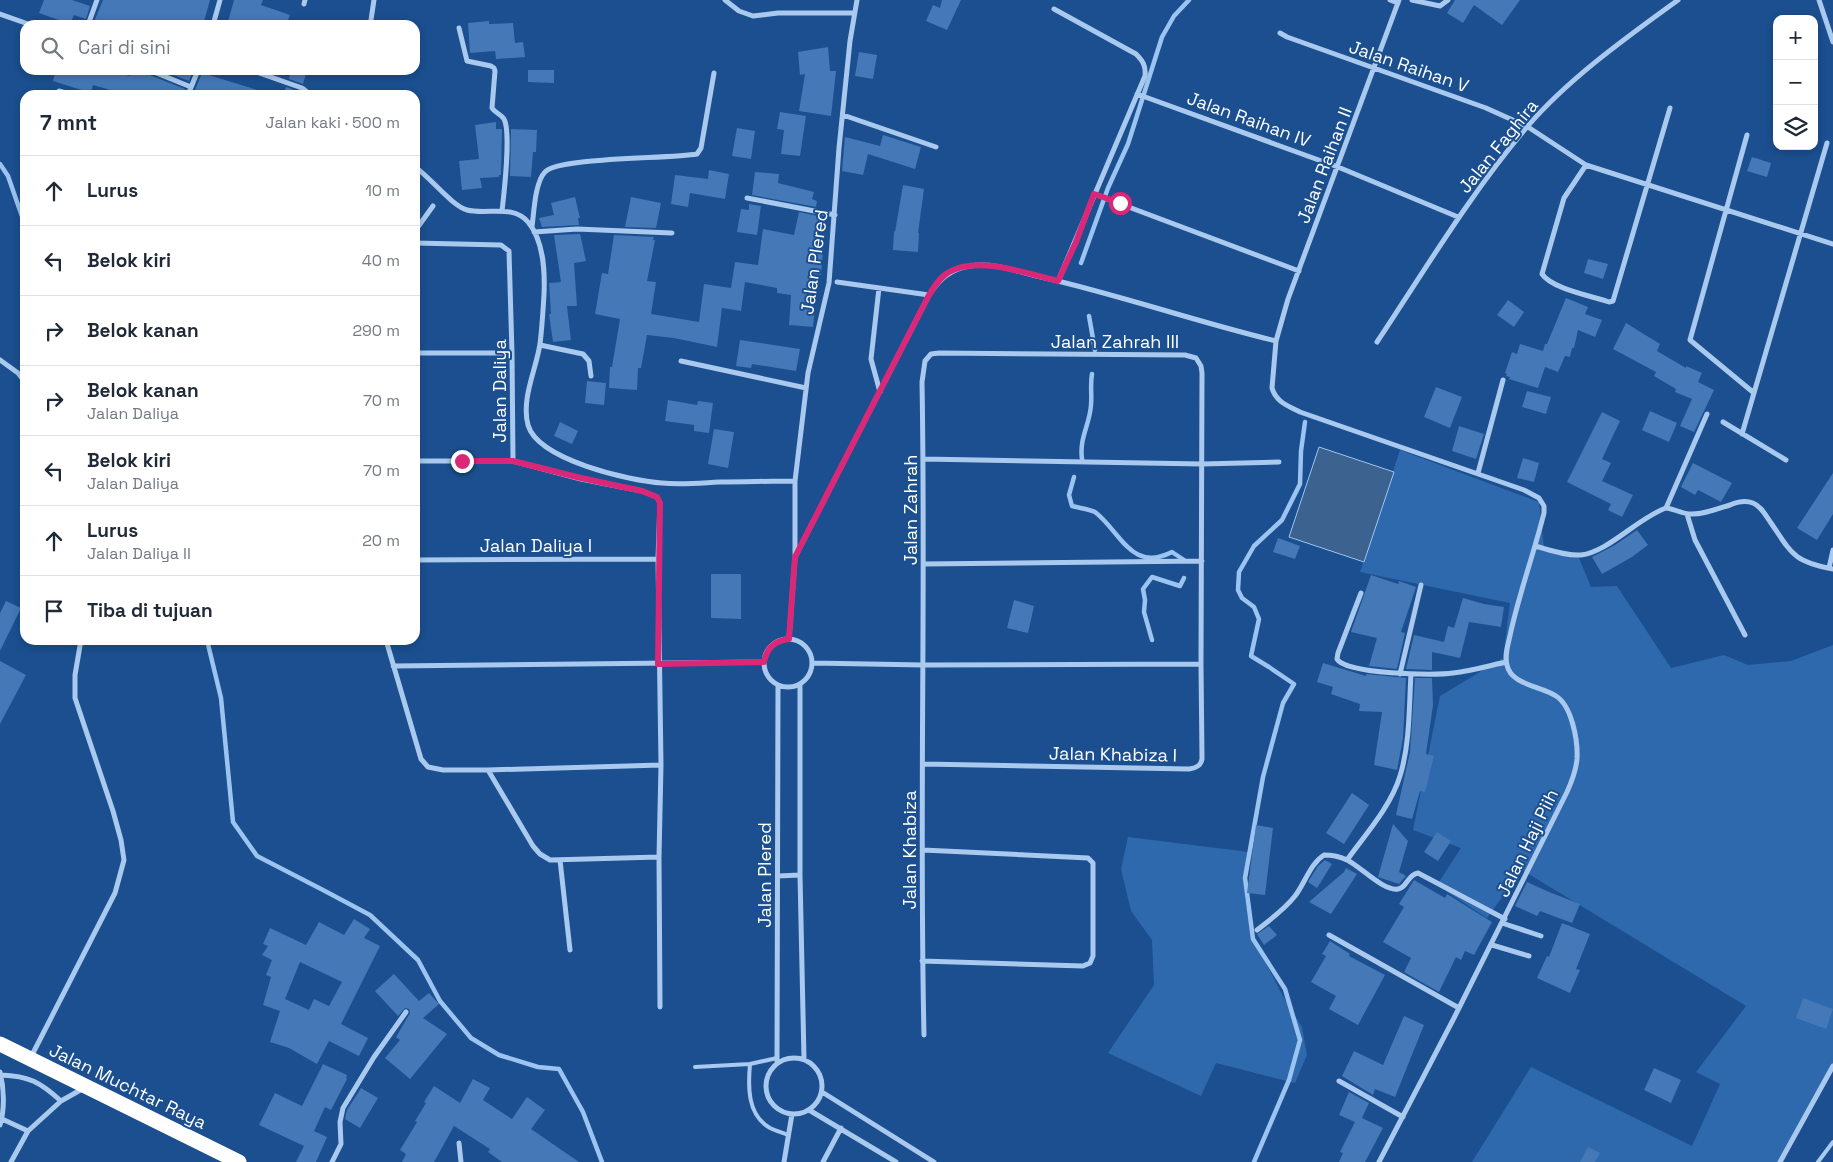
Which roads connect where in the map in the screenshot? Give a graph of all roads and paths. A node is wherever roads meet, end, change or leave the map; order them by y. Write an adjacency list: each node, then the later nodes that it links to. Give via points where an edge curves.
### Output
1 (97, 0): 15 (street)
2 (220, 0): 16 (street)
3 (374, 0): 17 (street)
4 (725, 0): 13 (street, via 739,12 753,16 796,12)
5 (857, 0): 13 (street, Jalan Plered)
6 (1390, 0): 11 (street)
7 (1412, 0): 8 (street, via 1440,6)
8 (1448, 0)
9 (1678, 0): 33 (street, Jalan Faghira, via 1615,47)
10 (1819, 0): 21 (street)
11 (1399, 1): 22 (street, Jalan Raihan II)
12 (1054, 9): 30 (street, via 1142,60 1145,76)
13 (854, 13): 32 (street, Jalan Plered)
14 (0, 14): 18 (street)
15 (90, 20)
16 (214, 20)
17 (371, 20)
18 (20, 21)
19 (459, 28): 45 (street, via 467,61 491,66 495,71 492,108 504,119 506,136)
20 (1280, 33): 22 (street, Jalan Raihan V)
21 (1833, 42)
22 (1375, 68): 33 (street, Jalan Raihan V, via 1486,108); 38 (street, Jalan Raihan II)
23 (714, 73): 49 (street, via 701,148 697,154 577,163 546,170 540,179)
24 (162, 75): 27 (street)
25 (196, 75): 27 (street)
26 (265, 75): 29 (street)
27 (191, 86): 28 (street)
28 (190, 90)
29 (304, 90)
30 (1138, 94): 38 (street, Jalan Raihan IV); 41 (street)
31 (1670, 108): 40 (street)
32 (843, 115): 36 (street); 46 (street, Jalan Plered)
33 (1528, 127): 37 (street, Jalan Raihan V); 47 (street, Jalan Faghira)
34 (1747, 135): 44 (street)
35 (1827, 143): 51 (street)
36 (936, 147)
37 (1586, 165): 40 (street, Jalan Raihan V); 40 (street, via 1564,198 1542,274 1563,287 1609,302 1613,301)
38 (1338, 167): 47 (street, Jalan Raihan IV); 54 (street, Jalan Raihan II)
39 (420, 171): 45 (street, via 465,210)
40 (1648, 185): 44 (street, Jalan Raihan V)
41 (1097, 195): 54 (street); 55 (street)
42 (747, 198): 46 (street)
43 (433, 206): 48 (street)
44 (1726, 210): 51 (street, Jalan Raihan V); 72 (street, via 1690,340)
45 (502, 211): 49 (street, via 524,218)
46 (835, 215): 70 (street, Jalan Plered, via 829,283)
47 (1458, 217): 60 (street, Jalan Faghira)
48 (420, 224)
49 (533, 230): 50 (street); 61 (street, via 544,271)
50 (672, 233)
51 (1801, 234): 53 (street, Jalan Raihan V); 72 (street)
52 (420, 243): 63 (street, Jalan Daliya, via 500,245 510,251)
53 (1833, 244)
54 (1299, 271): 59 (street, Jalan Raihan II)
55 (1058, 281): 58 (street, via 972,265 948,272); 59 (street)
56 (837, 282): 57 (street)
57 (879, 288): 58 (street); 71 (street, via 871,359)
58 (929, 295): 71 (street)
59 (1276, 341): 82 (street, Jalan Raihan II, via 1272,388 1279,401 1320,420)
60 (1376, 342)
61 (540, 345): 68 (street, via 584,354 589,361); 83 (street, via 527,403 528,427 541,444 561,455 583,465 663,484)
62 (420, 353): 63 (street)
63 (512, 354): 79 (street, Jalan Daliya)
64 (927, 357): 76 (street, Jalan Zahrah, via 922,371); 81 (street, Jalan Zahrah III, via 939,353 1193,355 1202,366)
65 (0, 360): 67 (street)
66 (681, 361): 70 (street)
67 (20, 376)
68 (591, 376)
69 (1503, 380): 82 (street)
70 (806, 388): 83 (street, Jalan Plered)
71 (880, 392): 88 (street)
72 (1754, 393): 75 (street)
73 (1707, 414): 84 (street)
74 (1723, 422): 75 (street)
75 (1742, 434): 77 (street)
76 (924, 459): 81 (street); 92 (street, Jalan Zahrah)
77 (1786, 460)
78 (420, 461): 79 (street)
79 (513, 461): 89 (street, Jalan Daliya, via 657,497 660,503)
80 (1279, 462): 81 (street)
81 (1202, 464): 91 (street)
82 (1478, 473): 86 (street, via 1539,498 1544,506)
83 (794, 481): 88 (street, Jalan Plered)
84 (1666, 508): 85 (street); 86 (street, via 1635,524 1596,551 1582,555 1566,554)
85 (1687, 514): 93 (street, via 1703,513 1738,502 1754,503 1797,557); 96 (street, via 1696,540)
86 (1535, 546): 101 (street, via 1515,614)
87 (1833, 550): 93 (street)
88 (795, 557): 97 (street, Jalan Plered)
89 (658, 559): 90 (street, Jalan Daliya I); 103 (street, Jalan Daliya)
90 (420, 560)
91 (1202, 560): 92 (street); 105 (street)
92 (924, 564): 104 (street, Jalan Zahrah)
93 (1831, 568)
94 (1421, 585): 107 (street)
95 (1361, 593): 107 (street, via 1338,653 1339,662)
96 (1745, 635)
97 (789, 639): 100 (street, via 771,646); 102 (street, via 806,647)
98 (80, 645): 133 (street, via 75,698 122,840 124,860 115,893)
99 (387, 645): 106 (street)
100 (764, 662): 103 (street); 110 (street, via 765,672)
101 (1506, 662): 108 (street, via 1452,674); 120 (street, Jalan Haji Piih, via 1515,677 1564,702 1572,720 1577,758 1573,780)
102 (813, 663): 104 (street); 109 (street, via 811,673)
103 (658, 664): 106 (street); 112 (street, Jalan Daliya)
104 (923, 664): 105 (street); 111 (street, Jalan Khabiza)
105 (1201, 664): 111 (street, Jalan Khabiza I, via 1202,758 1197,767)
106 (393, 666): 113 (street, via 424,763 437,769)
107 (1400, 674): 108 (street)
108 (1411, 674): 117 (street, via 1400,776 1390,798)
109 (800, 685): 110 (street); 119 (street)
110 (778, 686): 118 (street, Jalan Plered)
111 (923, 764): 114 (street, Jalan Khabiza)
112 (661, 765): 113 (street); 115 (street, Jalan Daliya)
113 (488, 770): 116 (street, via 533,846 550,860)
114 (923, 850): 127 (street, Jalan Khabiza); 127 (street, via 1088,858 1093,863 1093,956 1090,963 1083,966)
115 (660, 857): 116 (street); 128 (street, Jalan Daliya)
116 (560, 860): 125 (street)
117 (1347, 860): 120 (street, via 1394,890 1418,873); 121 (street, via 1329,855 1318,859 1287,906)
118 (778, 876): 119 (street); 135 (street, Jalan Plered)
119 (800, 876): 134 (street)
120 (1503, 921): 123 (street); 124 (street, Jalan Haji Piih)
121 (1257, 930)
122 (1329, 935): 129 (street)
123 (1541, 936)
124 (1492, 945): 126 (street); 129 (street, Jalan Haji Piih)
125 (570, 950)
126 (1529, 956)
127 (922, 961): 131 (street, Jalan Khabiza)
128 (660, 1007)
129 (1459, 1008): 146 (street, Jalan Haji Piih)
130 (406, 1012): 155 (street, via 343,1108 341,1144)
131 (924, 1035)
132 (0, 1044): 133 (highway, Jalan Muchtar Raya)
133 (30, 1059): 141 (highway, Jalan Muchtar Raya)
134 (804, 1060): 135 (street); 142 (street, via 819,1072)
135 (777, 1061): 136 (lane); 145 (street, via 766,1083 767,1094 773,1104)
136 (750, 1064): 137 (lane); 150 (lane, via 749,1095 755,1112 770,1128)
137 (695, 1066)
138 (1833, 1066): 162 (street)
139 (0, 1073): 143 (street, via 30,1079); 147 (street, via 3,1093)
140 (1339, 1081): 146 (street)
141 (86, 1086): 143 (street); 154 (highway, Jalan Muchtar Raya)
142 (822, 1092): 144 (street); 160 (street)
143 (61, 1101): 149 (street)
144 (809, 1110): 145 (street); 148 (street)
145 (792, 1114): 150 (street)
146 (1403, 1117): 161 (street, Jalan Haji Piih)
147 (1, 1122): 149 (street)
148 (841, 1128): 158 (street); 159 (street)
149 (28, 1130): 153 (street)
150 (789, 1135): 157 (street)
151 (1833, 1142): 163 (lane)
152 (459, 1143): 156 (street)
153 (11, 1162)
154 (239, 1162)
155 (332, 1162)
156 (461, 1162)
157 (784, 1162)
158 (823, 1162)
159 (896, 1162)
160 (934, 1162)
161 (1380, 1162)
162 (1780, 1162)
163 (1818, 1162)

